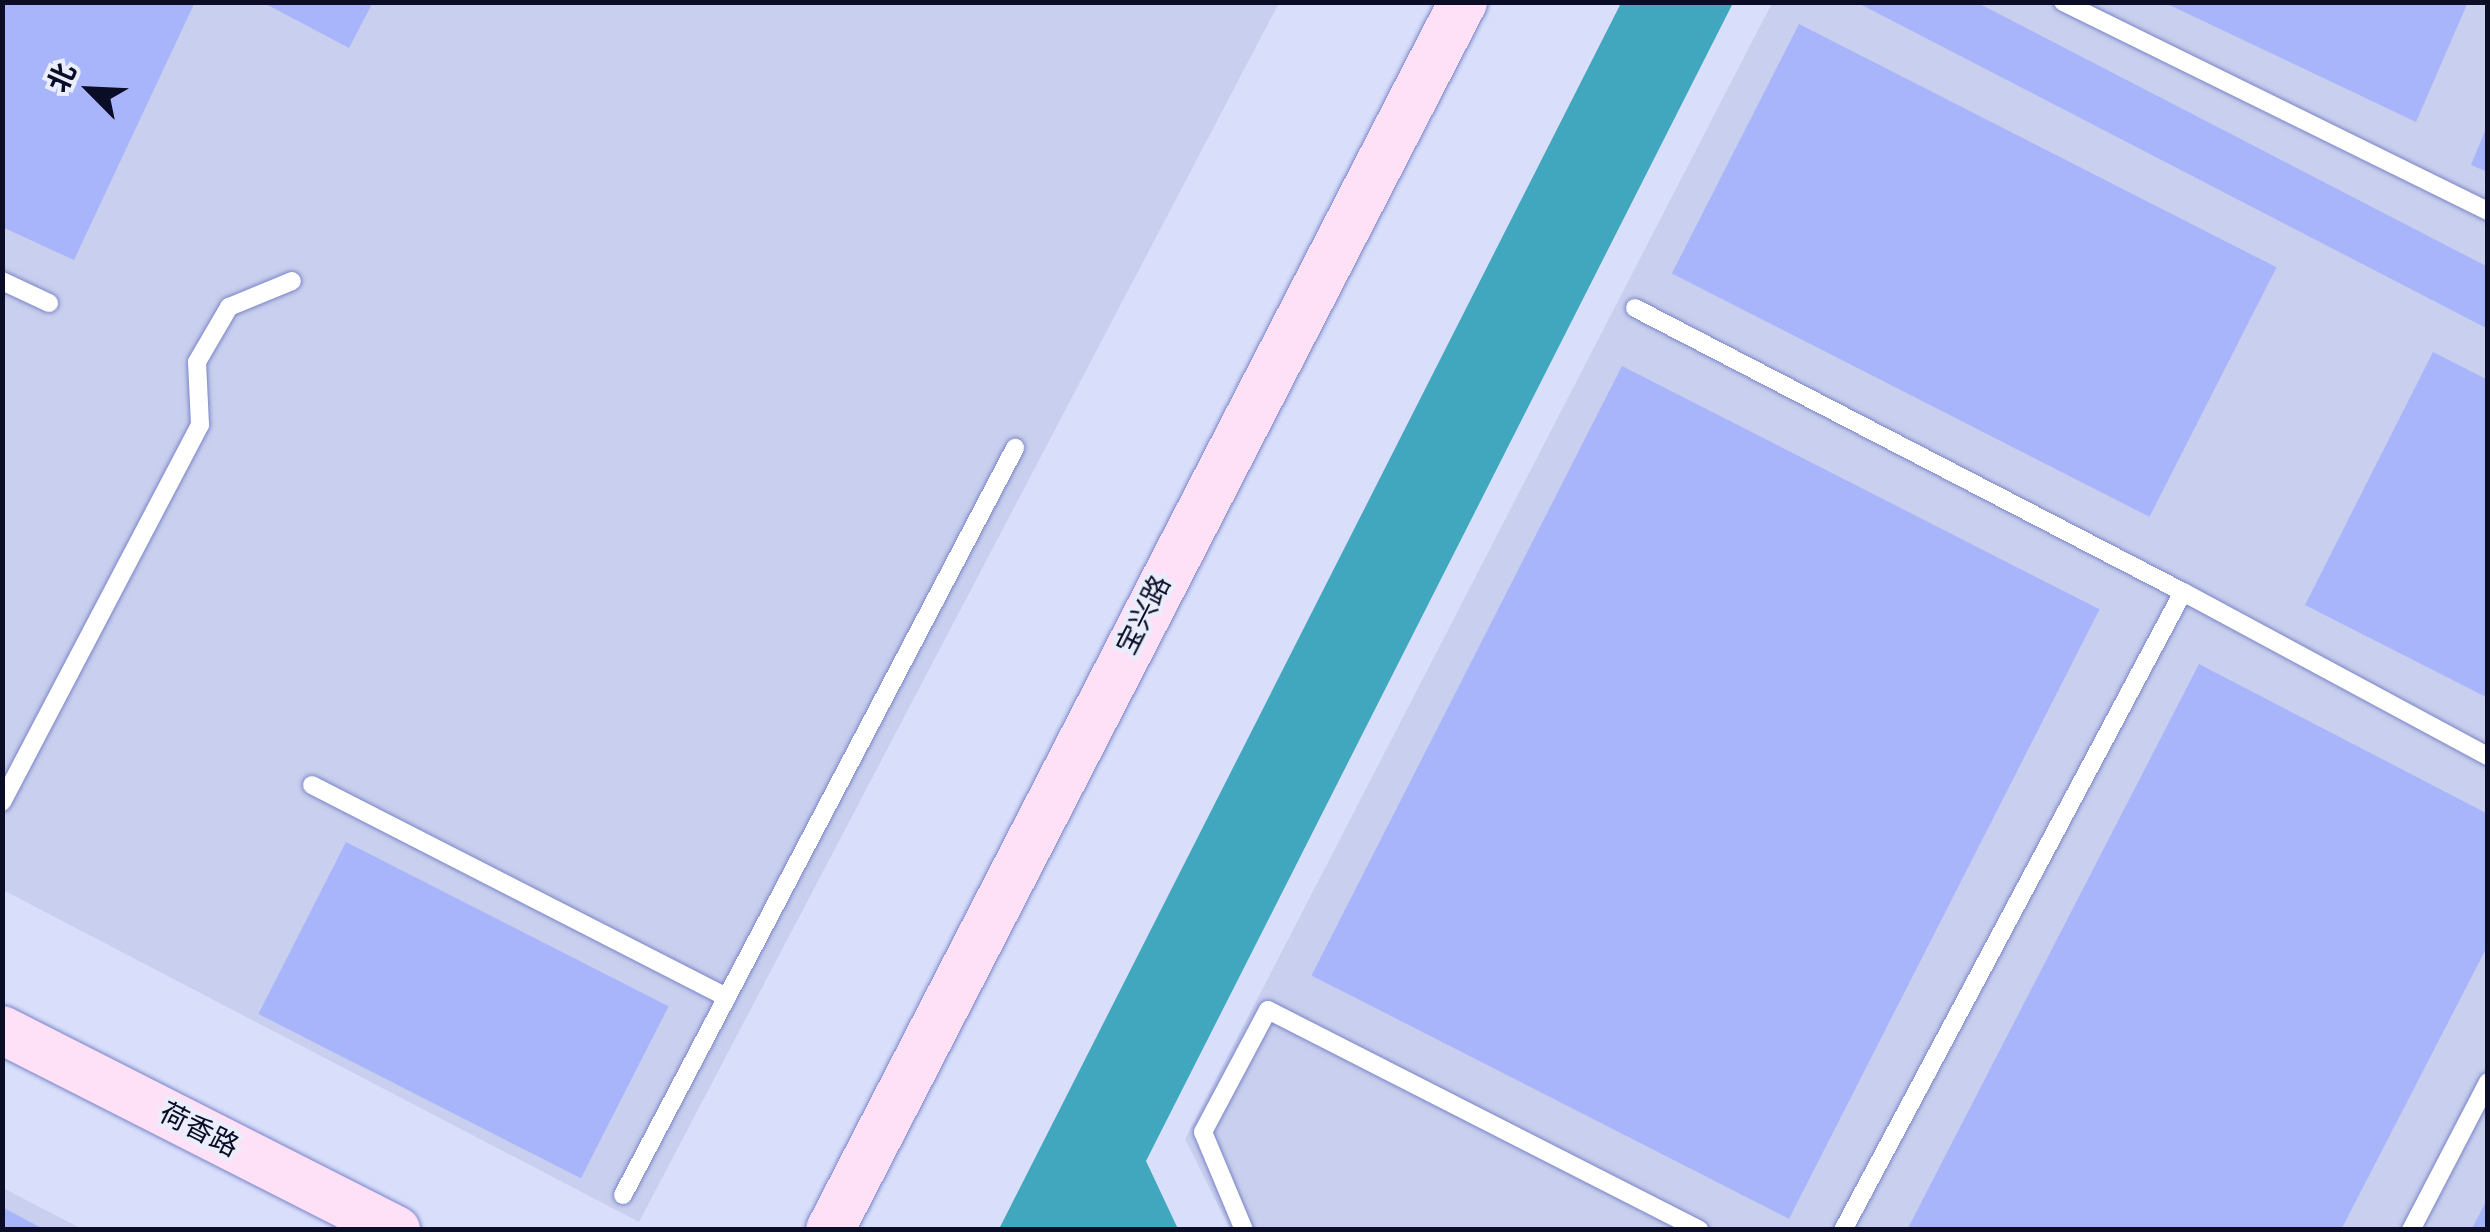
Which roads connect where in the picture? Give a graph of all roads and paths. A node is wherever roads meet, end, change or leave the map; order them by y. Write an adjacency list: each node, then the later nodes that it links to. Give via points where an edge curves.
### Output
1 (1464, 2): 18 (street, 宝兴路)
2 (2063, 2): 3 (lane)
3 (2488, 211)
4 (2, 281): 6 (lane)
5 (292, 281): 12 (lane, via 229,307 196,362 200,425)
6 (50, 302)
7 (1635, 308): 9 (lane)
8 (1014, 448): 13 (lane)
9 (2183, 592): 10 (lane); 21 (lane)
10 (2488, 756)
11 (312, 785): 13 (lane)
12 (2, 802)
13 (726, 997): 16 (lane)
14 (2, 1030): 17 (street, 荷香路)
15 (2488, 1082): 22 (lane)
16 (622, 1195)
17 (396, 1230)
18 (830, 1230)
19 (1244, 1230): 20 (lane, via 1202,1132 1268,1010)
20 (1699, 1230)
21 (1843, 1230)
22 (2411, 1230)

